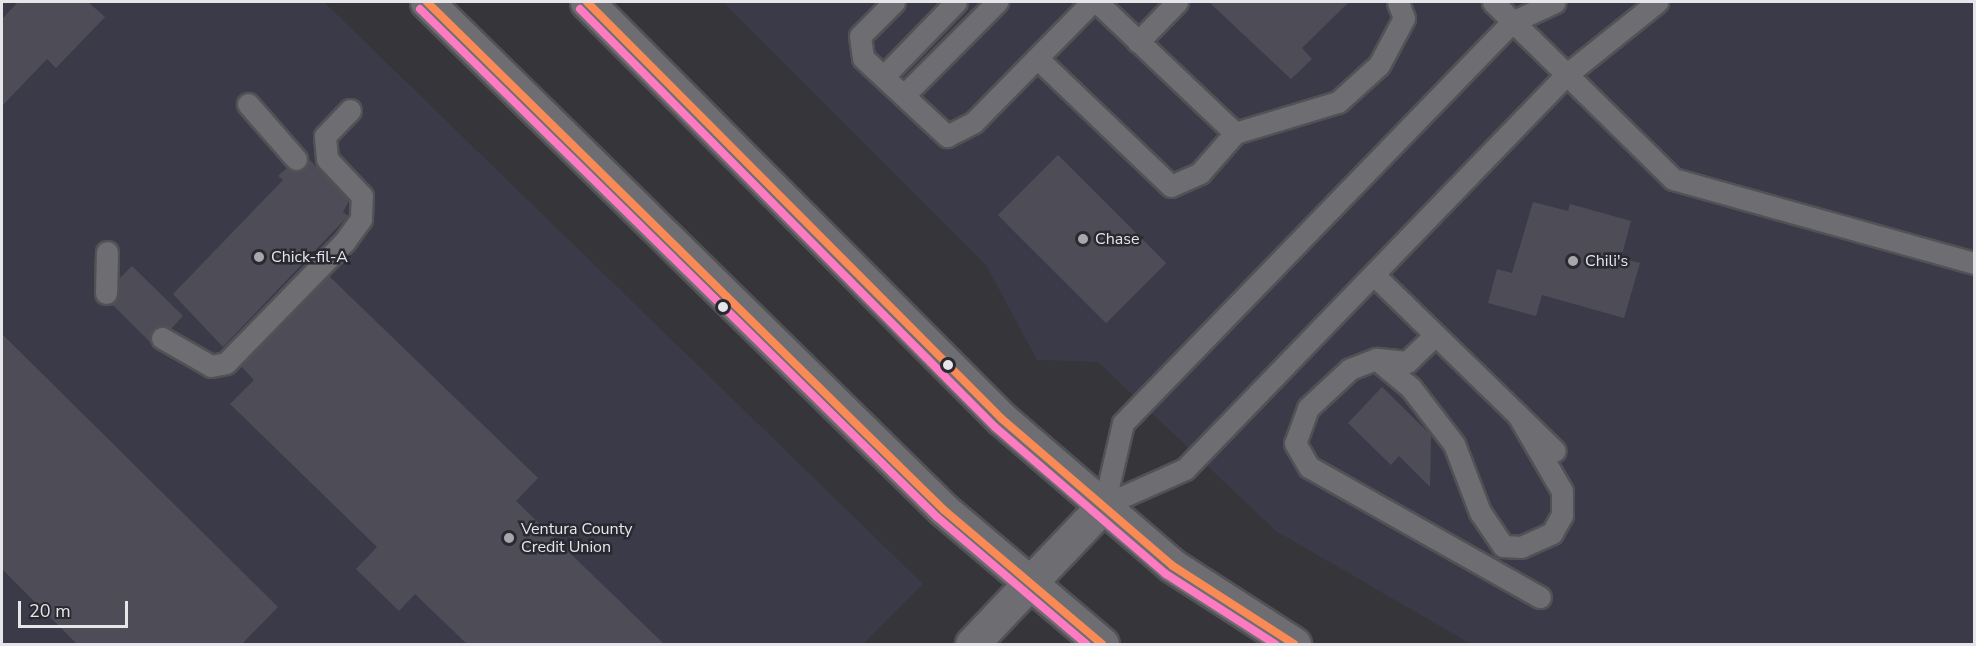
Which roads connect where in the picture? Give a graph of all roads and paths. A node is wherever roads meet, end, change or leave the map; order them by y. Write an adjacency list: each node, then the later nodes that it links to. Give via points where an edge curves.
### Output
1 (427, 2): 31 (main road, via 944,510)
2 (586, 2): 30 (main road, via 1002,419)
3 (894, 2): 17 (lane, via 860,36 863,58)
4 (956, 2): 17 (lane)
5 (997, 2): 18 (lane)
6 (1092, 2): 15 (lane)
7 (1097, 2): 14 (lane)
8 (1177, 2): 14 (lane)
9 (1398, 2): 21 (lane, via 1404,18 1379,65 1338,102)
10 (1493, 2): 13 (lane)
11 (1555, 2): 13 (lane)
12 (1657, 2): 16 (lane)
13 (1512, 22): 16 (lane); 30 (lane, via 1123,423)
14 (1138, 42): 21 (lane)
15 (1037, 58): 18 (lane, via 974,122 947,136); 21 (lane, via 1171,186 1200,172)
16 (1566, 75): 23 (lane, via 1673,179); 24 (lane)
17 (884, 76): 18 (lane)
18 (904, 95)
19 (248, 104): 22 (lane)
20 (350, 110): 26 (lane, via 325,136 327,159 362,196 354,214 226,363 211,366)
21 (1235, 133)
22 (296, 159)
23 (1974, 263)
24 (1374, 275): 25 (lane); 30 (lane, via 1185,469)
25 (1435, 335): 27 (lane, via 1407,362); 28 (lane)
26 (162, 338)
27 (1376, 359): 28 (lane, via 1411,388 1454,444 1480,512 1503,546 1521,547 1552,533 1562,515 1562,491); 32 (lane, via 1350,369 1308,408 1295,443 1309,467)
28 (1518, 415): 29 (lane)
29 (1555, 451)
30 (1104, 506): 31 (main road); 35 (main road, via 1173,566)
31 (1030, 586): 33 (main road); 34 (main road)
32 (1540, 597)
33 (972, 645)
34 (1102, 645)
35 (1294, 645)

